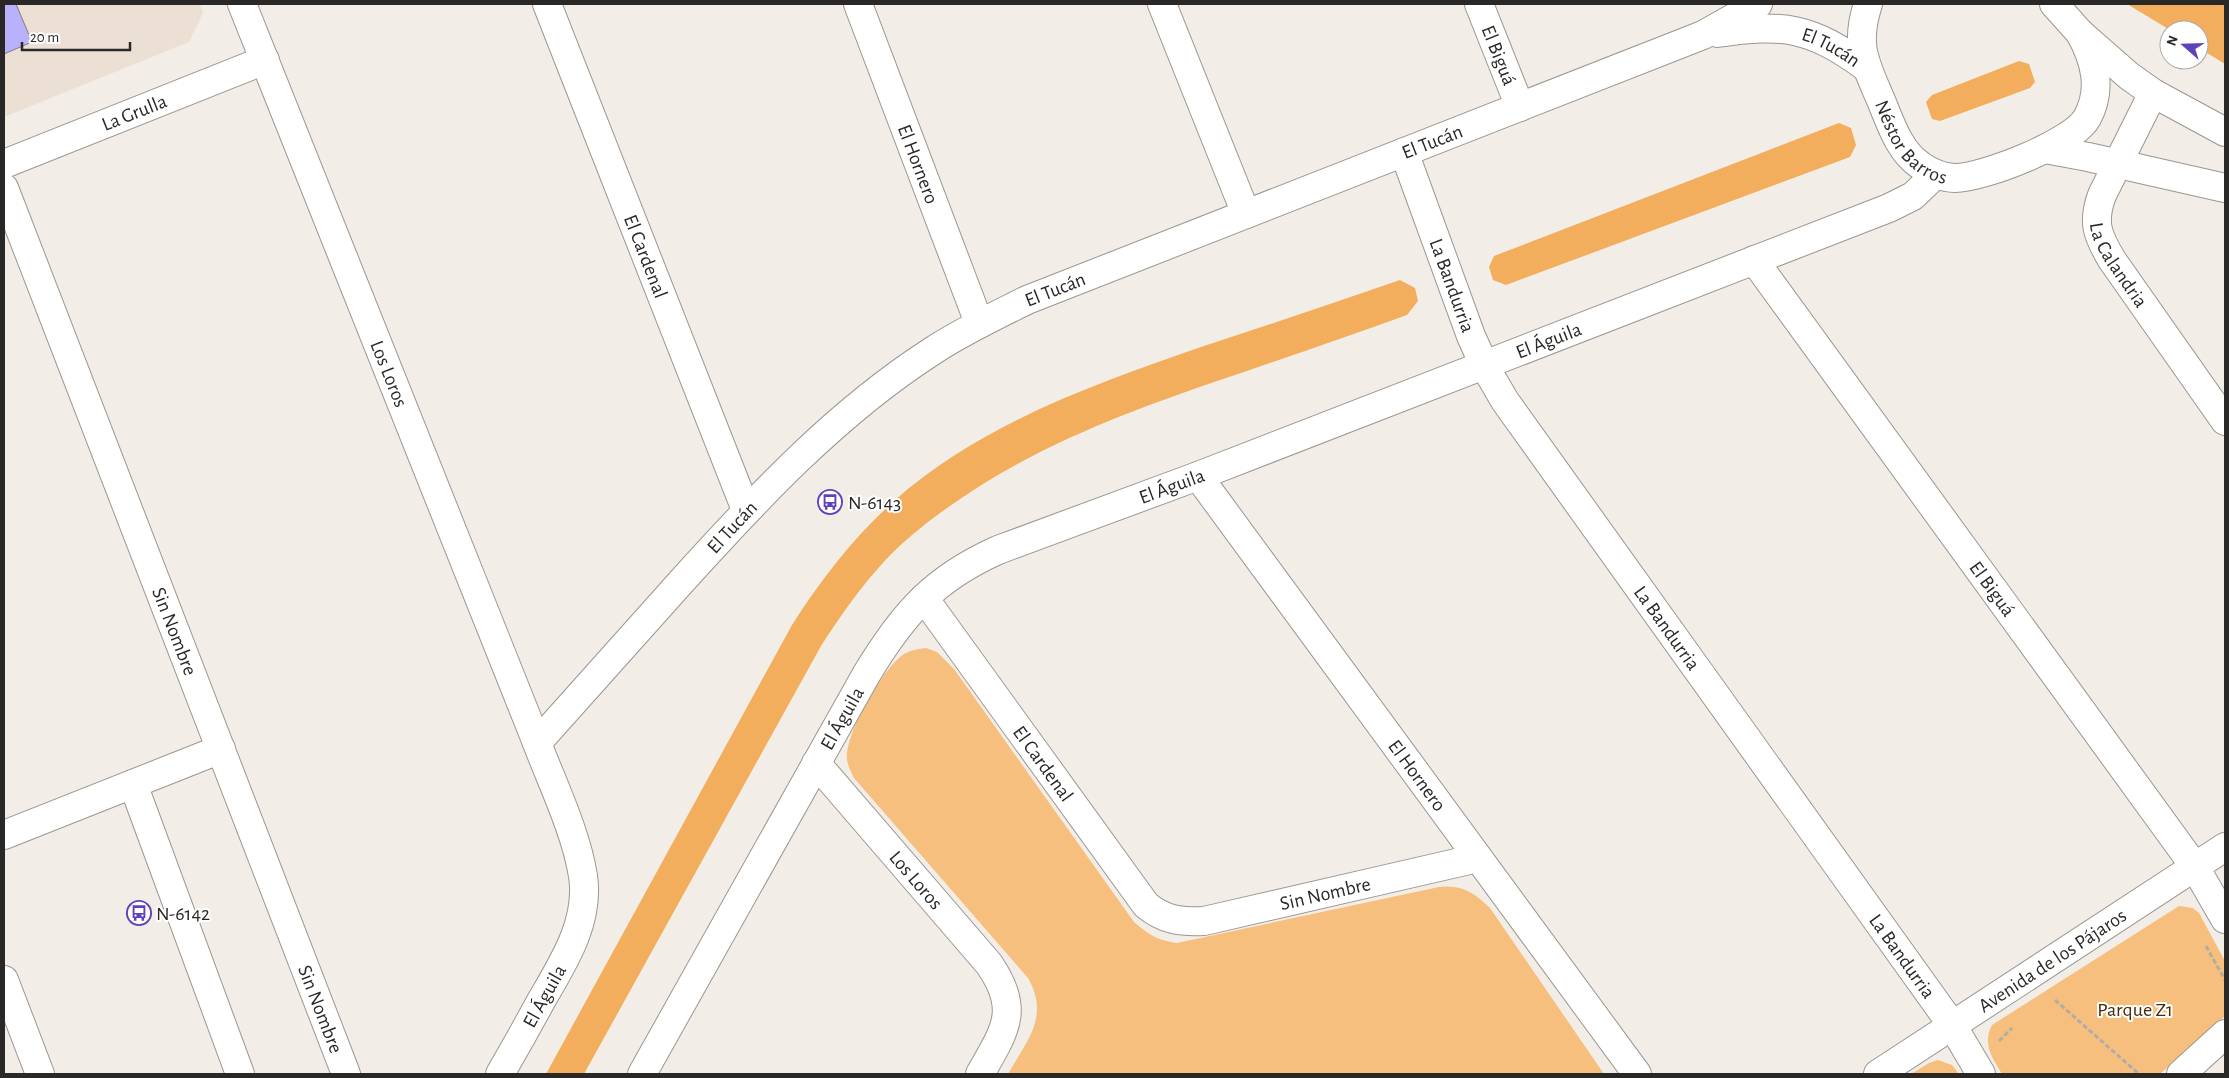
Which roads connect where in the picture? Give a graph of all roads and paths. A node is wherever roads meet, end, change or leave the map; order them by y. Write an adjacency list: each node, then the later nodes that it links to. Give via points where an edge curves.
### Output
1 (242, 4): 11 (street, Los Loros)
2 (547, 4): 29 (street, El Cardenal)
3 (858, 4): 25 (street, El Hornero)
4 (1162, 4): 23 (street)
5 (1478, 4): 14 (street, El Biguá)
6 (1758, 4): 10 (street, El Tucán)
7 (1868, 4): 12 (street, Néstor Barros, via 1861,24 1861,47)
8 (2054, 4): 9 (street, Néstor Barros)
9 (2080, 32): 13 (street, Néstor Barros, via 2128,76); 16 (street, Néstor Barros, via 2093,61 2095,97 2086,120 2069,136)
10 (1703, 35): 12 (street, El Tucán, via 1784,28 1828,42); 14 (street, El Tucán)
11 (265, 60): 18 (street, La Grulla); 31 (street, Los Loros)
12 (1867, 68): 20 (street, Néstor Barros, via 1903,146 1920,166)
13 (2153, 93): 15 (street, Néstor Barros); 19 (street, La Calandria)
14 (1520, 107): 17 (street, El Tucán)
15 (2225, 132)
16 (2045, 149): 19 (street); 20 (street, Néstor Barros, via 1974,175 1954,178)
17 (1404, 152): 23 (street, El Tucán); 26 (street, La Bandurria)
18 (4, 164)
19 (2117, 164): 22 (street); 27 (street, La Calandria, via 2097,211 2097,228 2103,244)
20 (1936, 174): 24 (street, El Águila, via 1901,203)
21 (4, 188): 32 (street, Sin Nombre)
22 (2225, 188)
23 (1246, 214): 25 (street, El Tucán, via 1027,300)
24 (1754, 260): 26 (street, El Águila); 38 (street, El Biguá)
25 (979, 324): 29 (street, El Tucán, via 933,350 878,390)
26 (1484, 365): 28 (street, El Águila); 48 (street, La Bandurria, via 1505,402)
27 (2225, 422)
28 (1198, 476): 30 (street, El Águila, via 998,550 944,579); 37 (street, El Hornero)
29 (746, 510): 31 (street, El Tucán)
30 (924, 598): 33 (street, El Águila, via 886,642); 39 (street, El Cardenal, via 1146,905)
31 (537, 743): 54 (street, El Águila, via 577,850 584,905 563,963)
32 (221, 750): 34 (street); 53 (street, Sin Nombre)
33 (816, 763): 55 (street, El Águila); 56 (street, Los Loros, via 1002,982 1008,1002 1005,1024)
34 (133, 784): 35 (street); 52 (street)
35 (4, 835)
36 (2225, 847): 38 (street, Avenida de los Pájaros)
37 (1478, 858): 39 (street, Sin Nombre, via 1204,921); 57 (street, El Hornero)
38 (2195, 867): 40 (street, El Biguá); 48 (street, Avenida de los Pájaros)
39 (1170, 920)
40 (2225, 920)
41 (2202, 938): 43 (path)
42 (4, 980): 51 (street)
43 (2225, 980)
44 (2063, 994): 45 (path)
45 (2055, 1000): 46 (path); 60 (path)
46 (2048, 1004)
47 (2019, 1023): 50 (path, via 1997,1042)
48 (1952, 1025): 58 (street, Avenida de los Pájaros); 59 (street, La Bandurria)
49 (2225, 1034): 61 (street)
50 (2002, 1050)
51 (40, 1074)
52 (240, 1074)
53 (346, 1074)
54 (500, 1074)
55 (642, 1074)
56 (980, 1074)
57 (1637, 1074)
58 (1878, 1074)
59 (1981, 1074)
60 (2139, 1074)
61 (2181, 1074)

